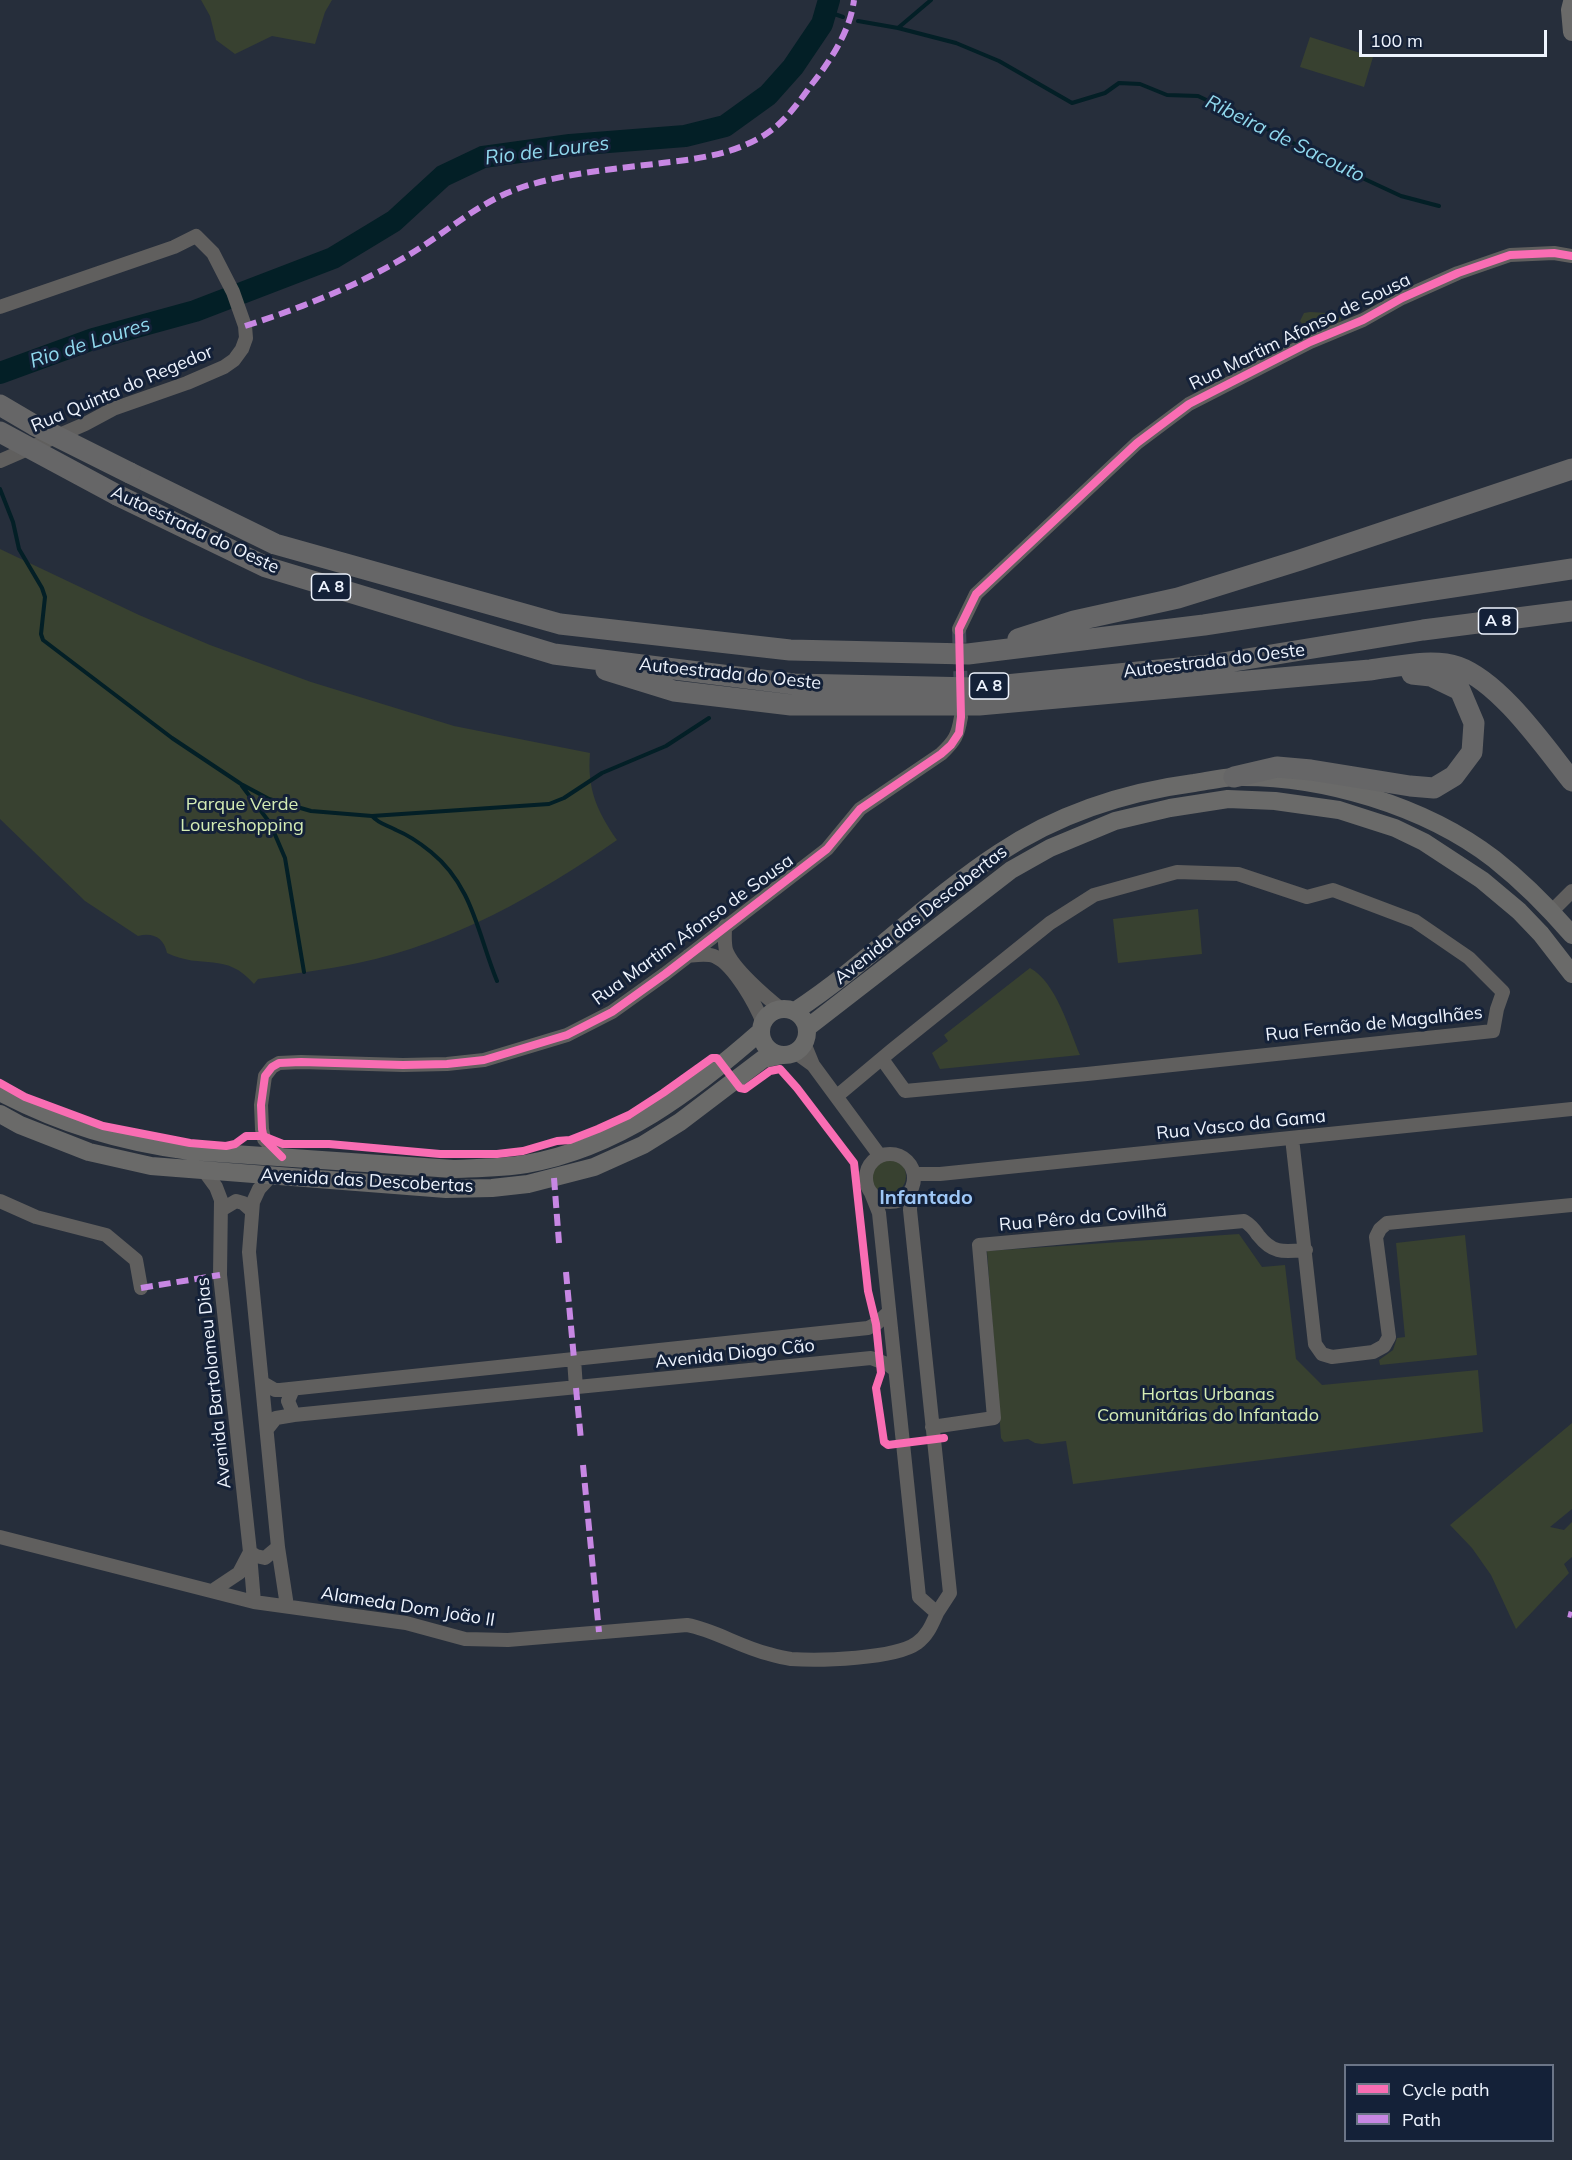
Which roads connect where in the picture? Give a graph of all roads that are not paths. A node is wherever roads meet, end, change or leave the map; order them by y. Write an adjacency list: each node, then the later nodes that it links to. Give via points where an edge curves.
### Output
1 (1572, 3): 2 (main road)
2 (1572, 32)
3 (1569, 254): 11 (street, Rua Martim Afonso de Sousa, via 1510,255 1458,273 1189,404 1145,436 976,594)
4 (0, 307): 7 (street, Rua Quinta do Regedor, via 196,236 213,253 233,292 246,338 234,360 224,367 113,409)
5 (0, 405): 13 (highway, Autoestrada do Oeste / A 8, bridge, via 275,544 560,624 790,650)
6 (0, 432): 12 (highway, Autoestrada do Oeste / A 8, bridge, via 117,495 266,567)
7 (0, 461)
8 (1572, 469): 13 (highway, via 1178,598 1074,621)
9 (1572, 569): 13 (highway, Autoestrada do Oeste / A 8, via 1204,625)
10 (1572, 611): 12 (highway, Autoestrada do Oeste / A 8, via 1423,630 1210,665 975,688 794,684)
11 (959, 630)
12 (554, 654): 14 (highway, via 674,691 791,705 979,705)
13 (968, 654)
14 (1370, 670): 16 (highway, via 1431,676 1460,690 1474,723 1472,752 1454,776 1434,788 1277,767); 17 (highway, via 1424,663 1457,667 1490,685)
15 (961, 717): 22 (street, Rua Martim Afonso de Sousa, via 959,733 941,754 860,809 827,849)
16 (1234, 777): 18 (main road, Avenida das Descobertas, via 1344,789); 26 (main road, Avenida das Descobertas, via 1108,800 1040,829 999,853 822,992)
17 (1572, 781)
18 (1391, 805): 19 (main road); 21 (main road, Avenida das Descobertas, via 1435,824 1493,858)
19 (1384, 824): 25 (main road, Avenida das Descobertas, via 1424,842 1482,880 1519,911); 28 (main road, Avenida das Descobertas, via 1339,810 1228,799 1115,820 1011,870)
20 (1572, 891): 21 (street)
21 (1552, 911): 23 (main road, Avenida das Descobertas)
22 (725, 926): 24 (street, Rua Martim Afonso de Sousa); 26 (street, Rua Martim Afonso de Sousa, via 727,952 760,992)
23 (1572, 935)
24 (688, 956): 27 (street, Rua Martim Afonso de Sousa, via 718,957 753,999); 36 (street, Rua Martim Afonso de Sousa, via 612,1012 567,1035 511,1053 447,1064 279,1063 265,1076 261,1105 264,1139)
25 (1572, 974)
26 (788, 1010): 27 (main road, via 773,1011); 28 (main road, via 801,1016)
27 (762, 1027): 28 (main road, via 769,1050); 36 (main road, Avenida das Descobertas, via 661,1110 610,1138 561,1156 525,1164 453,1170)
28 (797, 1045): 31 (street); 39 (main road, Avenida das Descobertas, via 763,1059 680,1122 643,1144 594,1167 554,1179 492,1188 446,1189)
29 (882, 1059): 29 (street, Rua Fernão de Magalhães, via 904,1091 1493,1031 1503,992 1469,958 1415,921 1333,890 1307,897 1238,874 1177,872 1094,895 1050,923); 31 (street, Rua Fernão de Magalhães)
30 (0, 1092): 36 (main road, Avenida das Descobertas, via 98,1134 154,1147)
31 (837, 1096): 35 (street)
32 (1572, 1109): 34 (street, Rua Vasco da Gama)
33 (0, 1114): 37 (main road, Avenida das Descobertas, via 89,1152 151,1166)
34 (1292, 1138): 38 (street, Rua Vasco da Gama, via 1096,1160); 46 (street)
35 (880, 1156): 38 (street, via 900,1156 907,1160); 41 (street, via 866,1174)
36 (282, 1158)
37 (205, 1172): 39 (main road, Avenida das Descobertas); 44 (street, Avenida Bartolomeu Dias, via 216,1187)
38 (914, 1174): 40 (street)
39 (271, 1176): 45 (street, via 259,1189)
40 (911, 1191): 41 (street, via 895,1202 881,1200); 55 (street, Alameda Dom João II)
41 (871, 1193): 48 (street, via 879,1213)
42 (0, 1201): 47 (street, via 36,1217 106,1235 136,1260)
43 (1572, 1205): 46 (street, via 1387,1223 1376,1238 1389,1337 1384,1346 1373,1352 1332,1357 1322,1354 1315,1344)
44 (221, 1210): 45 (street, via 236,1201); 59 (street, Avenida Bartolomeu Dias, via 220,1275)
45 (252, 1211): 51 (street, via 249,1252)
46 (1306, 1250): 55 (street, Rua Pêro da Covilhã, via 1278,1252 1244,1221 979,1245 994,1418)
47 (141, 1287)
48 (889, 1312): 49 (street, Avenida Diogo Cão, via 868,1328); 50 (street)
49 (574, 1359): 52 (street); 53 (street, Avenida Diogo Cão)
50 (895, 1370): 52 (street, Avenida Diogo Cão, via 871,1358); 63 (street, via 920,1597)
51 (263, 1383): 53 (street, Avenida Diogo Cão, via 275,1390); 56 (street)
52 (576, 1388): 54 (street, Avenida Diogo Cão)
53 (293, 1389): 54 (street, via 288,1401)
54 (294, 1415): 56 (street, Avenida Diogo Cão, via 276,1418)
55 (932, 1427): 63 (street, Alameda Dom João II, via 950,1593)
56 (268, 1428): 58 (street)
57 (0, 1537): 60 (street, Alameda Dom João II)
58 (278, 1547): 59 (street, via 265,1558); 62 (street)
59 (250, 1552): 60 (street, via 239,1573); 61 (street, Avenida Bartolomeu Dias)
60 (212, 1591): 61 (street, Alameda Dom João II)
61 (254, 1602): 62 (street, Alameda Dom João II)
62 (286, 1606): 63 (street, Alameda Dom João II, via 406,1623 486,1641 687,1624 765,1653 821,1660 906,1649 923,1638)
63 (937, 1612)

